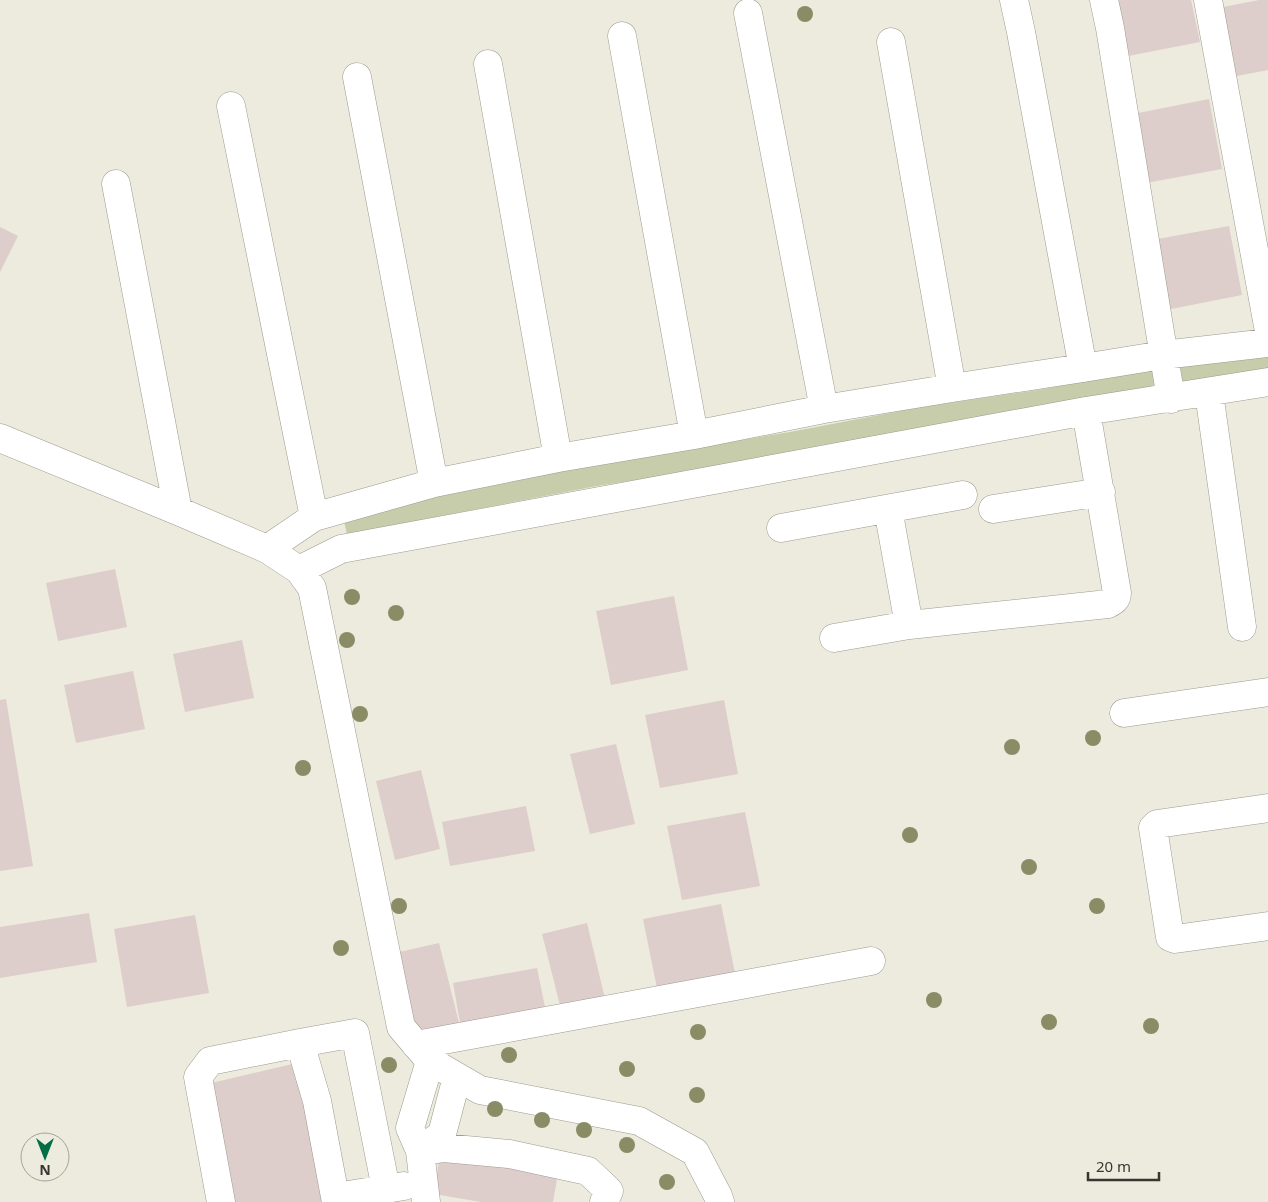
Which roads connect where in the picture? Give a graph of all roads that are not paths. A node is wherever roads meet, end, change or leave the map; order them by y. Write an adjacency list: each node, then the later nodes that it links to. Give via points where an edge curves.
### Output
1 (1014, 0): 14 (street)
2 (1104, 0): 13 (street)
3 (1208, 0): 11 (street)
4 (748, 13): 19 (street)
5 (622, 36): 21 (street)
6 (891, 42): 16 (street)
7 (488, 64): 23 (street)
8 (357, 77): 24 (street)
9 (231, 106): 30 (street)
10 (116, 184): 29 (street)
11 (1268, 326)
12 (1268, 343): 13 (street)
13 (1163, 355): 14 (street); 18 (street)
14 (1083, 368): 16 (street)
15 (1268, 382): 17 (street)
16 (952, 388): 19 (street)
17 (1209, 393): 18 (street); 35 (street)
18 (1171, 398): 20 (street)
19 (824, 409): 21 (street)
20 (1086, 411): 25 (street); 33 (street, via 341,549)
21 (694, 435): 23 (street)
22 (0, 438): 29 (street)
23 (558, 458): 24 (street)
24 (434, 483): 30 (street)
25 (1101, 492): 28 (street); 34 (street, via 1117,592 1113,602)
26 (963, 495): 27 (street)
27 (888, 509): 31 (street); 34 (street)
28 (993, 509)
29 (178, 511): 32 (street)
30 (314, 517): 32 (street)
31 (781, 528)
32 (266, 549): 33 (street)
33 (299, 570): 43 (street, via 312,588 401,1027)
34 (909, 625): 36 (street)
35 (1242, 626)
36 (834, 638)
37 (1268, 692): 38 (street)
38 (1124, 713)
39 (1268, 808): 40 (street, via 1157,824 1153,828 1170,937 1175,939)
40 (1268, 926)
41 (871, 961): 43 (street)
42 (300, 1042): 46 (street, via 355,1033); 48 (street, via 317,1101); 49 (street, via 210,1061 198,1077)
43 (423, 1053): 44 (street); 45 (street, via 410,1128)
44 (457, 1077): 45 (street, via 442,1134); 51 (street, via 480,1090 639,1121 695,1152)
45 (420, 1151): 47 (street); 50 (street, via 444,1148 509,1154 588,1171 609,1191)
46 (386, 1189): 47 (street); 48 (street)
47 (425, 1192)
48 (336, 1200)
49 (221, 1202)
50 (604, 1202)
51 (720, 1202)

